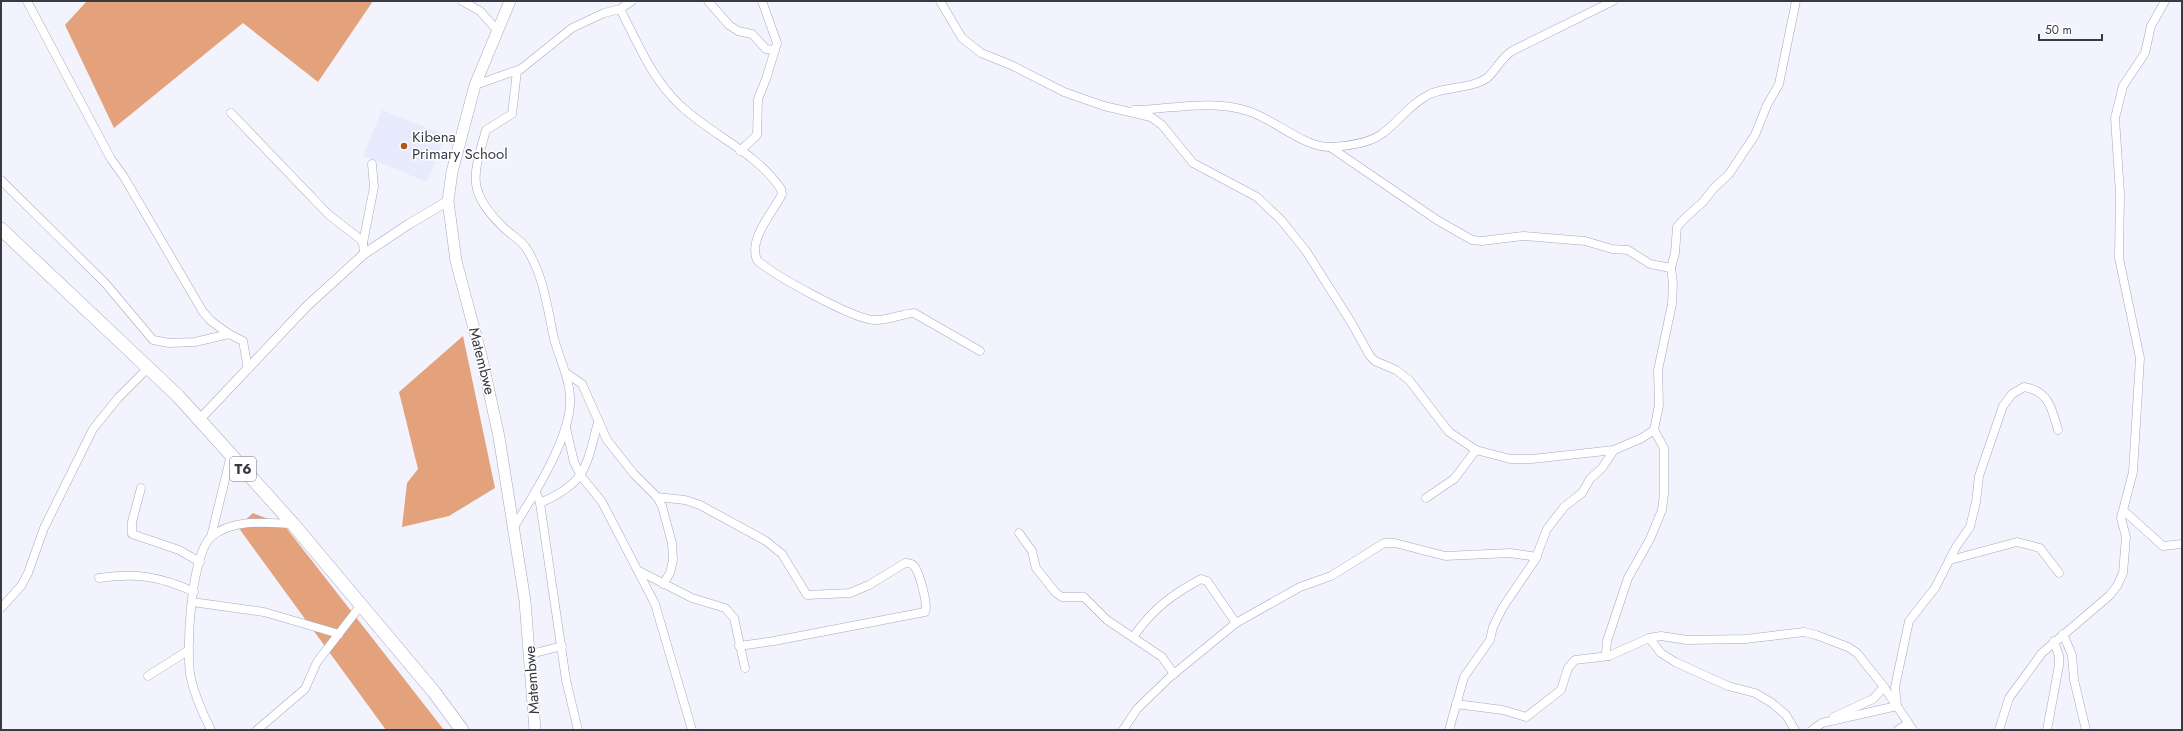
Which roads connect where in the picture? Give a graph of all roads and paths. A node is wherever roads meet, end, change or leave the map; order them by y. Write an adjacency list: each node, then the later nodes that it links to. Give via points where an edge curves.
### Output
1 (26, 1): 27 (street, via 111,159 184,282 203,312)
2 (462, 1): 12 (street, via 480,11)
3 (510, 1): 12 (main road, Matembwe)
4 (632, 1): 11 (street)
5 (708, 1): 13 (street, via 729,25 738,31 752,34 766,49)
6 (762, 1): 13 (street, via 776,38)
7 (940, 1): 16 (street, via 962,38 980,53 1011,65 1064,92)
8 (1612, 1): 18 (street, via 1512,52 1504,57 1489,77 1479,83 1446,88 1428,95 1383,133 1372,139)
9 (1796, 1): 26 (street, via 1779,84 1767,104 1755,135 1729,174 1677,227 1675,253)
10 (2165, 1): 46 (street, via 2151,26 2144,53 2123,86 2114,122 2120,194 2119,258 2140,358 2133,472)
11 (620, 9): 14 (street, via 604,13 572,28); 19 (street, via 653,74 669,95 692,117)
12 (497, 30): 15 (main road, Matembwe)
13 (775, 50): 19 (street, via 758,99 757,135)
14 (517, 71): 15 (street); 31 (street, via 512,114 486,130 474,182 484,206 525,246 530,255 542,281 555,344)
15 (475, 85): 22 (main road, Matembwe, via 452,172)
16 (1119, 110): 18 (street, via 1200,105 1235,108 1249,111 1314,144); 37 (street, via 1158,120 1193,163 1248,191 1282,221 1306,251 1374,361 1396,370 1409,380 1449,432)
17 (230, 114): 24 (street, via 307,194)
18 (1330, 147): 26 (street, via 1437,220 1472,240 1523,236 1585,241 1612,249 1628,250 1650,264)
19 (740, 151): 28 (street, via 750,155 783,192 758,234 755,255 763,266 802,289 866,319 879,320 914,313)
20 (372, 164): 24 (street, via 374,187)
21 (1, 180): 27 (street, via 106,284 153,340 169,343 195,342)
22 (448, 201): 25 (street); 48 (main road, Matembwe, via 456,261 482,355)
23 (1, 229): 29 (highway, T6)
24 (364, 243): 25 (street)
25 (364, 254): 30 (street, via 307,306)
26 (1670, 268): 35 (street, via 1673,283 1672,304 1658,370 1658,405)
27 (229, 334): 30 (street, via 243,341)
28 (980, 351)
29 (149, 367): 32 (highway, T6); 62 (street, via 118,398 93,429 44,528 22,586)
30 (248, 369): 32 (street)
31 (566, 373): 33 (street, via 582,384); 34 (street, via 570,395 570,415)
32 (200, 419): 39 (highway, T6)
33 (598, 422): 40 (street); 43 (street, via 620,458)
34 (566, 428): 40 (street, via 574,462); 42 (street)
35 (1654, 430): 38 (street); 73 (street, via 1664,448 1663,502 1650,539 1625,587 1606,641)
36 (2058, 430): 53 (street, via 2051,404 2039,392 2024,386 2012,394 2003,406 1979,476 1970,527)
37 (1476, 450): 38 (street, via 1517,459); 44 (street, via 1454,479)
38 (1614, 450): 52 (street, via 1582,493 1572,500 1551,524)
39 (231, 455): 47 (highway, T6); 50 (street)
40 (581, 476): 45 (street, via 572,486); 55 (street, via 602,502)
41 (141, 488): 54 (street, via 132,522 132,534 178,550)
42 (536, 492): 45 (street); 48 (street)
43 (657, 497): 58 (street, via 667,519 673,560 670,573); 70 (street, via 685,500 700,505 766,541 782,554 808,595 850,593 869,585 905,563 912,564 917,570 927,604 925,612)
44 (1426, 498)
45 (540, 503): 69 (street)
46 (2124, 511): 51 (street, via 2163,546); 65 (street, via 2121,518 2126,545 2123,573 2117,586 2100,604)
47 (293, 524): 50 (street, via 252,522 237,525); 61 (highway, T6)
48 (514, 528): 72 (main road, Matembwe)
49 (1019, 533): 66 (street, via 1032,551 1036,568 1056,593 1062,597 1084,597 1107,620)
50 (211, 537): 54 (street)
51 (2182, 544)
52 (1537, 557): 63 (street, via 1510,553 1445,556 1388,541 1361,555 1331,576 1300,587); 78 (street, via 1503,607 1490,640 1464,677)
53 (1950, 560): 56 (street, via 2017,542 2040,548); 79 (street, via 1935,588 1909,621 1895,687)
54 (200, 562): 59 (street)
55 (639, 571): 58 (street); 87 (street, via 655,604)
56 (2059, 573)
57 (99, 578): 59 (street, via 142,575 172,582)
58 (663, 584): 70 (street, via 692,598 725,608 734,618)
59 (194, 592): 60 (street)
60 (192, 602): 64 (street, via 264,612); 71 (street, via 189,622)
61 (361, 605): 64 (street); 84 (highway, T6, via 434,692)
62 (1, 608)
63 (1236, 623): 66 (street, via 1207,581 1201,579 1167,598); 75 (street)
64 (339, 634): 83 (street, via 317,662 305,689)
65 (2063, 634): 68 (street); 95 (street, via 2072,655 2074,680)
66 (1133, 637): 75 (street, via 1162,657)
67 (1649, 638): 73 (street); 77 (street, via 1661,636 1687,640 1746,639 1804,632 1853,650); 90 (street, via 1661,653 1675,662 1728,686 1755,693 1772,703 1786,715)
68 (2054, 641): 93 (street, via 2009,698); 94 (street, via 2060,665)
69 (562, 646): 72 (street); 86 (street, via 566,680)
70 (739, 646): 74 (street)
71 (190, 650): 76 (street); 82 (street, via 191,678 203,715)
72 (531, 654): 85 (main road, Matembwe)
73 (1609, 656): 78 (street, via 1575,660 1568,668 1561,690 1526,717 1503,710)
74 (744, 668)
75 (1174, 674): 88 (street, via 1137,709)
76 (148, 676)
77 (1884, 687): 79 (street); 80 (street, via 1873,699)
78 (1456, 704): 89 (street)
79 (1897, 706): 80 (street); 81 (street)
80 (1822, 723): 91 (street)
81 (1910, 727): 92 (street)
82 (211, 730)
83 (258, 730)
84 (462, 730)
85 (536, 730)
86 (578, 730)
87 (692, 730)
88 (1123, 730)
89 (1449, 730)
90 (1795, 730)
91 (1812, 730)
92 (1898, 730)
93 (1999, 730)
94 (2047, 730)
95 (2086, 730)

